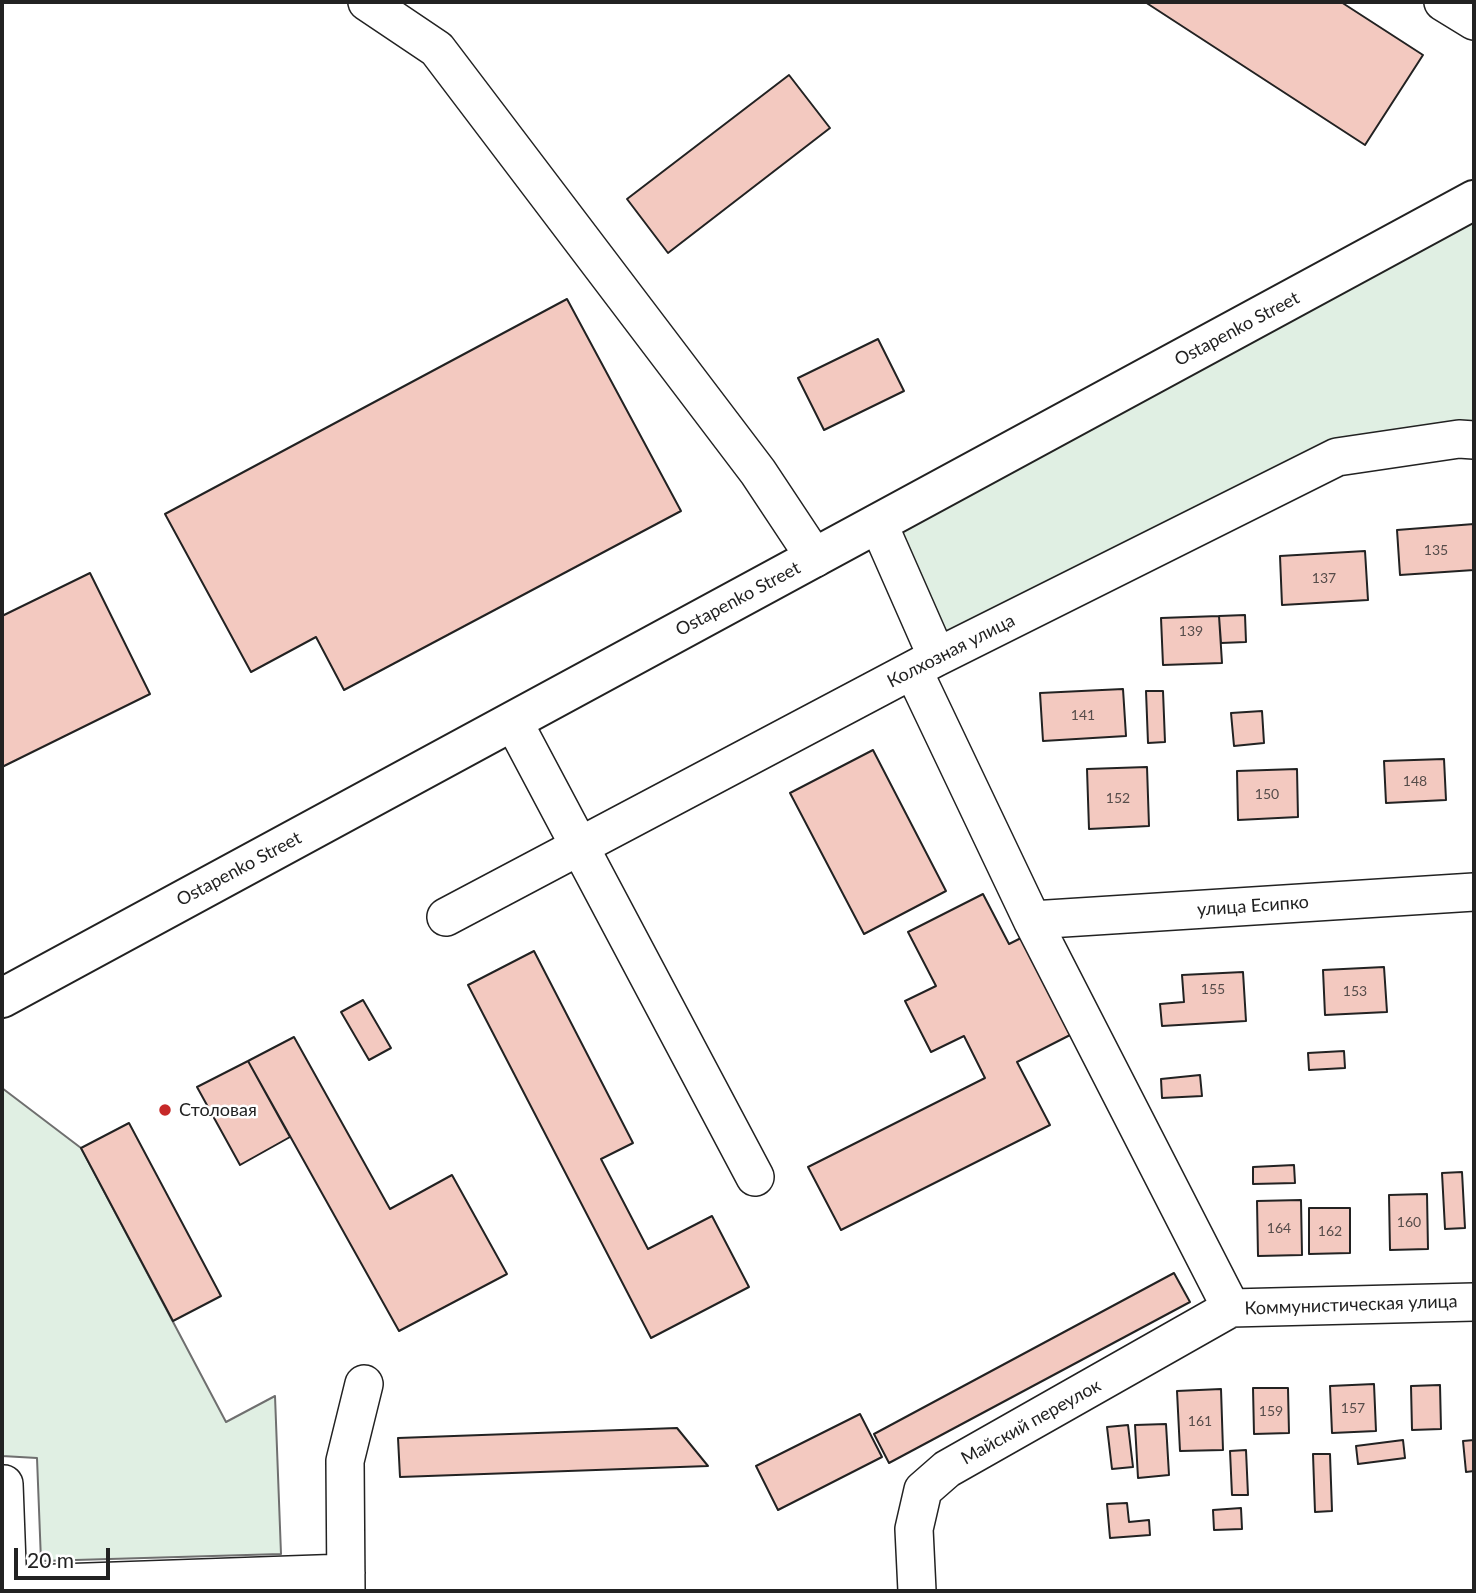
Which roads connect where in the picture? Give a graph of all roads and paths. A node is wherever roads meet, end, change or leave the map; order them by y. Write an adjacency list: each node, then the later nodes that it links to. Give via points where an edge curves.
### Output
1 (367, 2): 7 (street, via 437,49 758,472)
2 (1443, 2): 3 (street)
3 (1474, 21)
4 (1474, 200): 6 (main road, Ostapenko Street)
5 (1474, 440): 8 (street, Колхозная улица, via 1337,457)
6 (878, 523): 7 (main road, Ostapenko Street); 8 (street, Коммунистическая улица)
7 (815, 558): 9 (main road, Ostapenko Street)
8 (925, 664): 10 (street, Колхозная улица); 13 (street, Коммунистическая улица)
9 (513, 721): 10 (street); 14 (main road, Ostapenko Street)
10 (579, 848): 12 (street, Колхозная улица); 15 (street)
11 (1474, 892): 13 (street, улица Есипко)
12 (446, 917)
13 (1032, 920): 17 (street, Коммунистическая улица)
14 (2, 998)
15 (755, 1177)
16 (1474, 1302): 17 (street, Коммунистическая улица)
17 (1231, 1308): 22 (street, Майский переулок, via 947,1469 923,1490 914,1529)
18 (364, 1384): 20 (street, via 345,1461)
19 (2, 1484): 21 (street)
20 (346, 1582): 21 (street)
21 (6, 1587)
22 (917, 1591)

